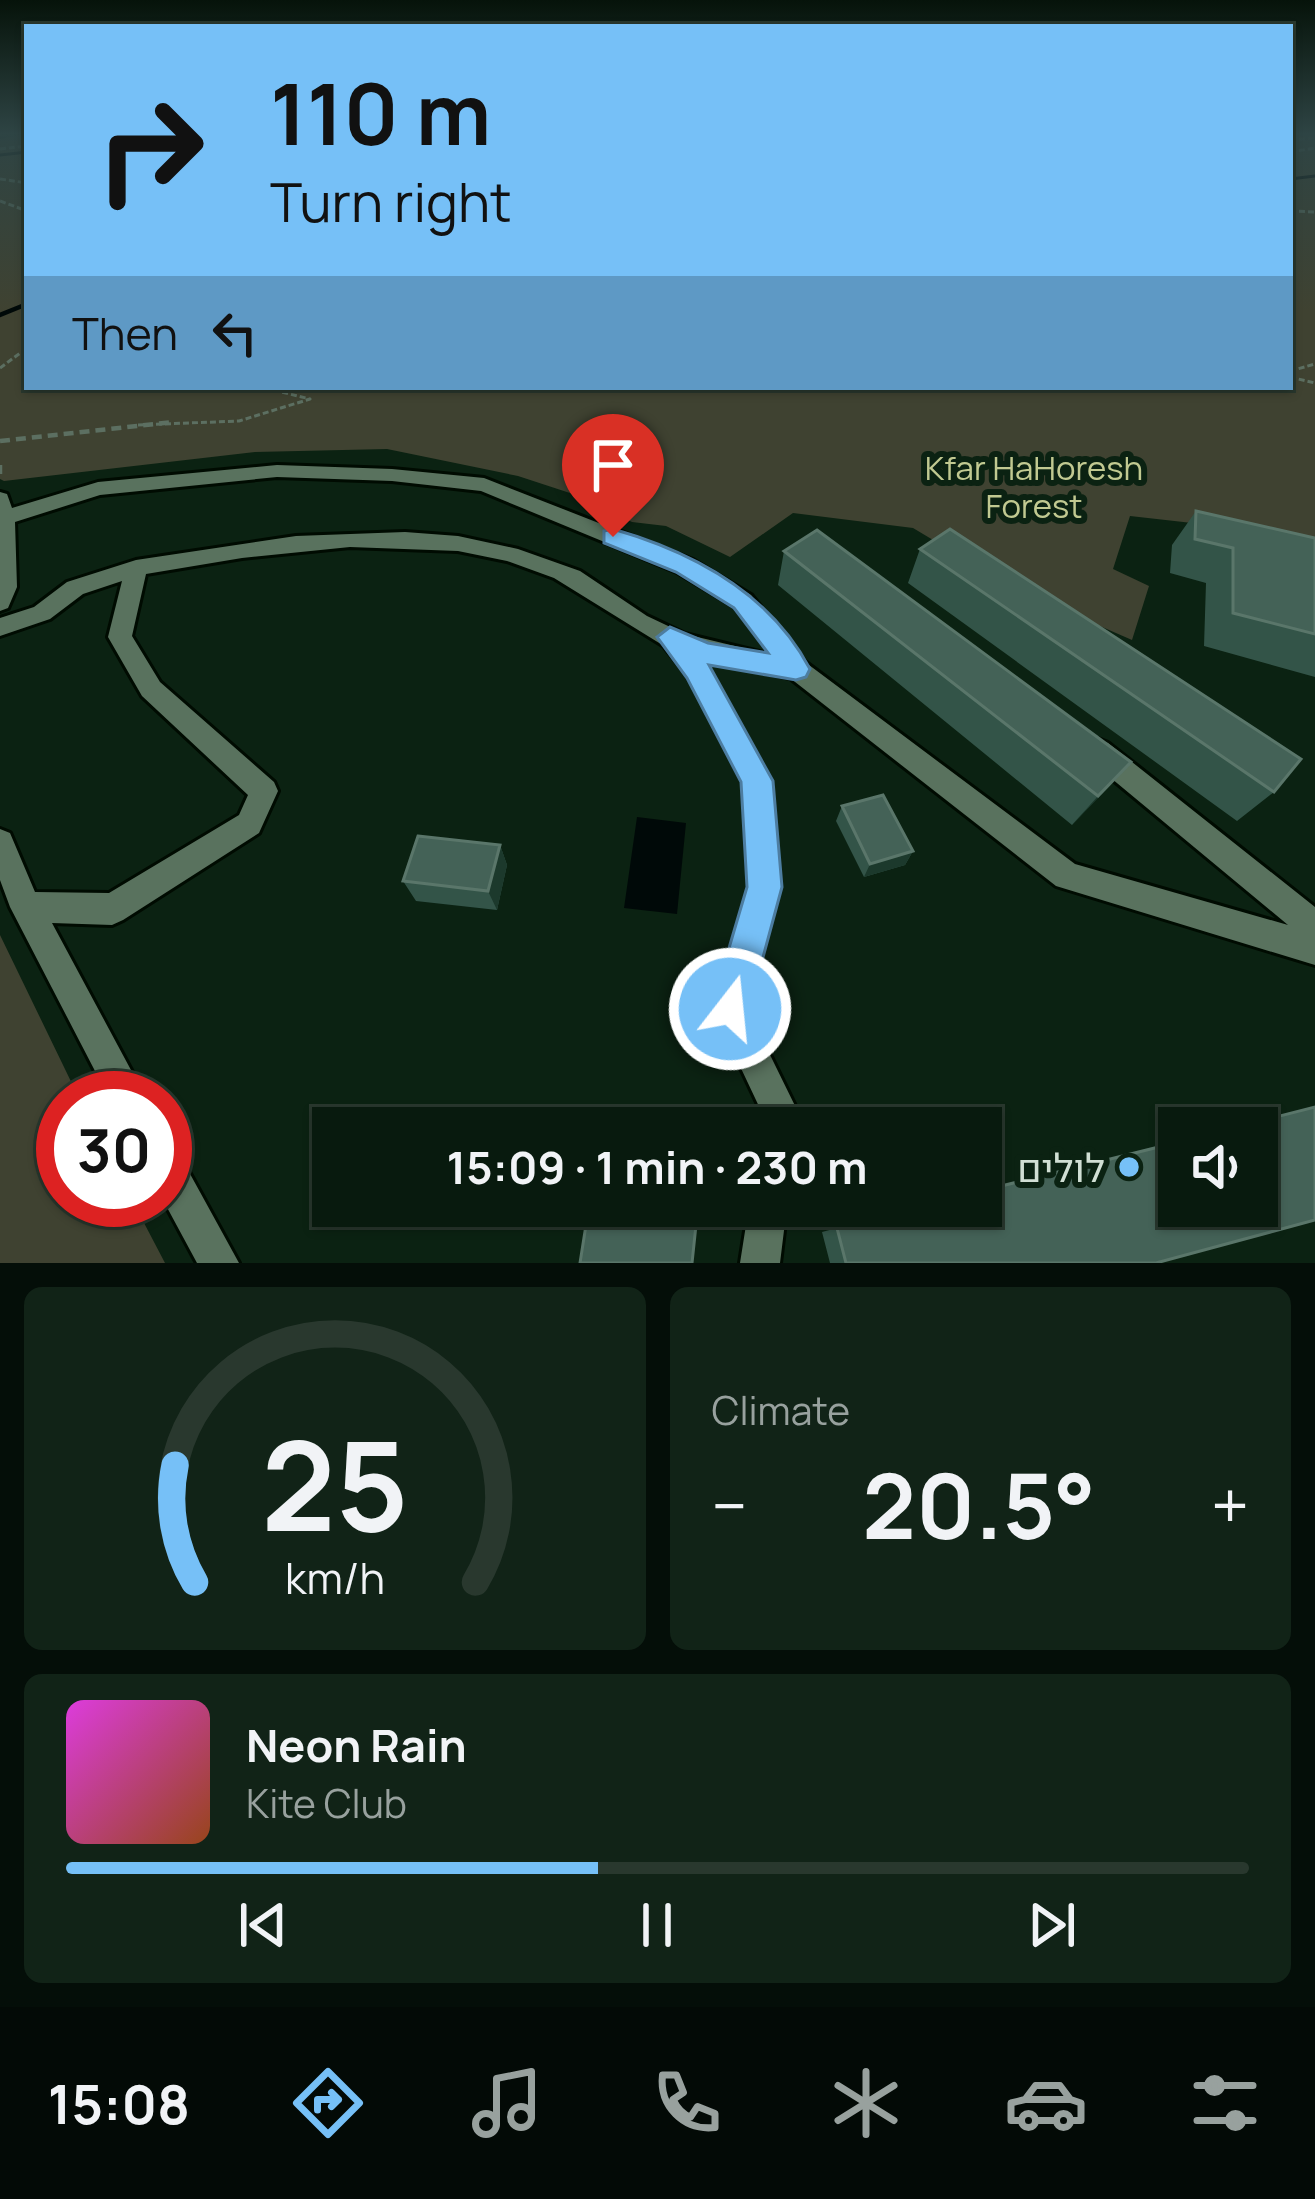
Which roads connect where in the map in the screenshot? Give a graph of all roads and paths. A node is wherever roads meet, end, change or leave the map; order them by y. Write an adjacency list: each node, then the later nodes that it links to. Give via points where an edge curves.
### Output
1 (24, 349): 2 (path)
2 (0, 368)
3 (273, 390): 4 (path, via 310,399 238,421)
4 (0, 441)
5 (0, 465): 6 (path)
6 (0, 474)
7 (2, 508): 9 (street); 12 (street, via 98,489 277,471 484,485 685,566 743,601)
8 (136, 568): 10 (street); 11 (street, via 359,539 445,540 563,572); 15 (street, via 120,637 151,688 264,791 249,824 112,908)
9 (0, 602)
10 (0, 627)
11 (670, 637): 12 (street, via 704,653); 19 (street, via 698,670 757,781 764,887 730,1009)
12 (796, 669): 17 (street, via 1067,876)
13 (1094, 748): 16 (street)
14 (0, 843): 15 (street)
15 (26, 907): 18 (street)
16 (1315, 927)
17 (1315, 949)
18 (114, 1071)
19 (778, 1107)
20 (192, 1214): 22 (street)
21 (765, 1227): 23 (street)
22 (219, 1263)
23 (760, 1263)

